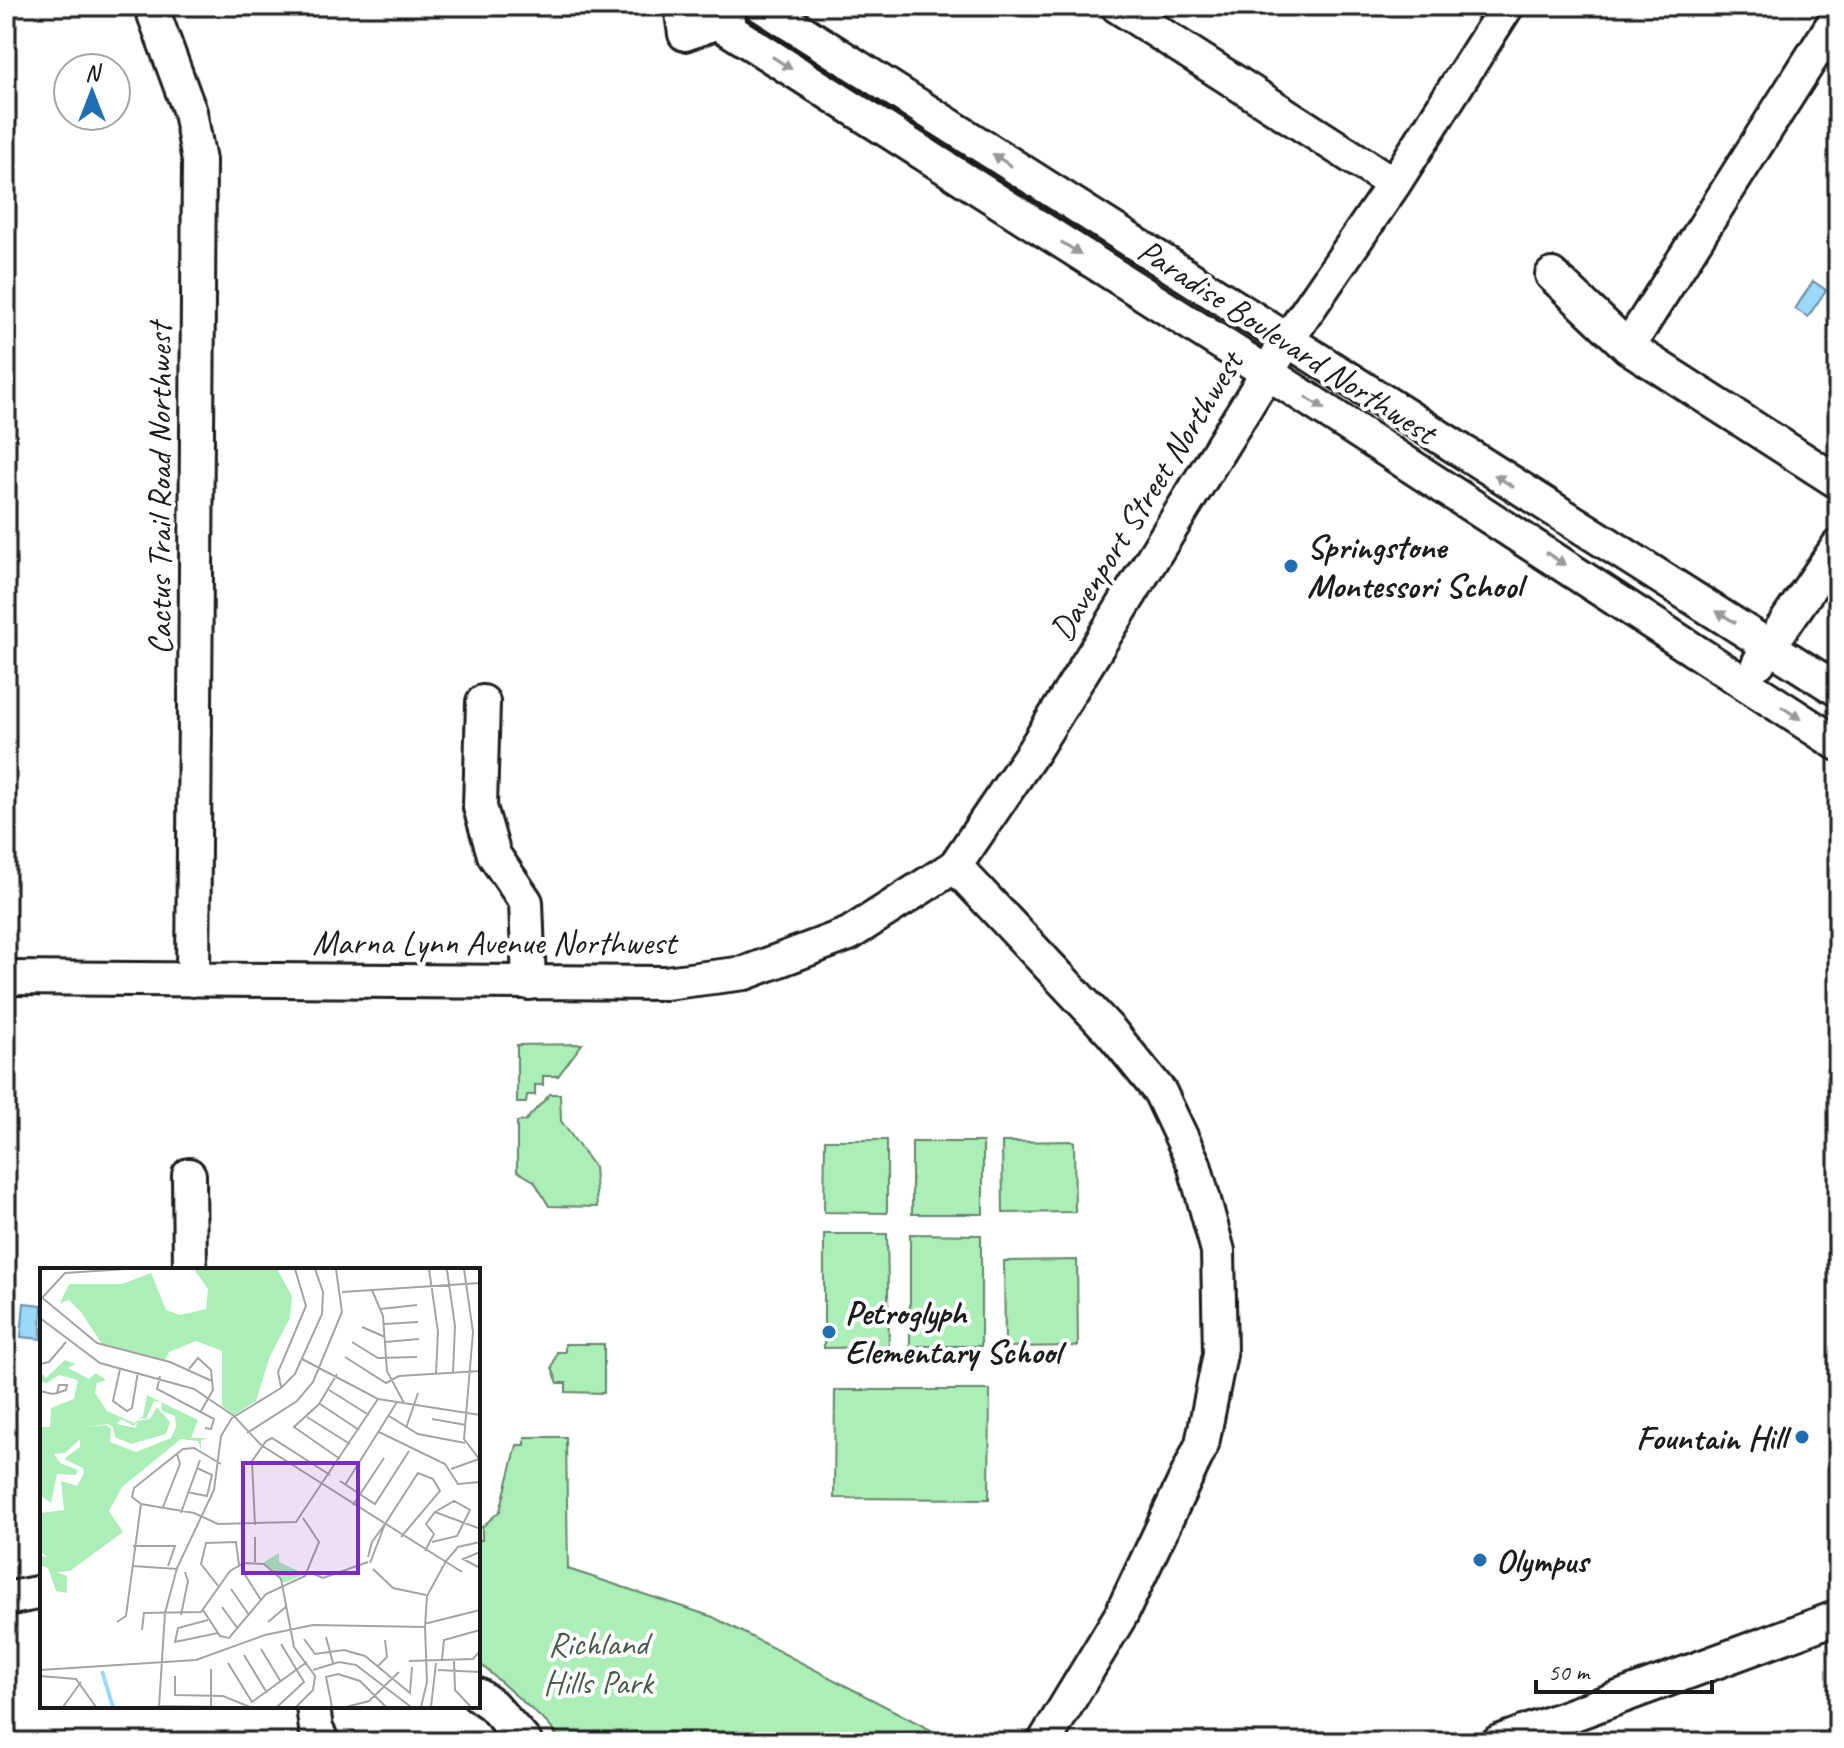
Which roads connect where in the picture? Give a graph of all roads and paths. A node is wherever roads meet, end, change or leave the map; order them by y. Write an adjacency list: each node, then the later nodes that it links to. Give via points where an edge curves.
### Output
1 (151, 6): 24 (street, Cactus Trail Road Northwest, via 190,112 199,161)
2 (681, 6): 6 (street, via 685,34)
3 (1117, 6): 8 (street)
4 (1507, 6): 8 (street, Davenport Street Northwest)
5 (767, 9): 6 (street); 10 (street, Paradise Boulevard Northwest, one-way to 5)
6 (704, 14): 9 (street, Paradise Boulevard Northwest, one-way to 9)
7 (1838, 16): 13 (street)
8 (1394, 184): 12 (street, Davenport Street Northwest)
9 (1023, 218): 10 (street, via 1056,215); 14 (street, Paradise Boulevard Northwest, one-way to 14)
10 (1142, 245): 12 (street, Paradise Boulevard Northwest)
11 (1552, 275): 13 (street)
12 (1286, 342): 14 (street, Davenport Street Northwest); 17 (street, Paradise Boulevard Northwest, one-way to 12)
13 (1628, 347): 15 (street)
14 (1268, 373): 18 (street, Paradise Boulevard Northwest, one-way to 18); 22 (street, Davenport Street Northwest, via 1034,750)
15 (1838, 482)
16 (1838, 546): 17 (street)
17 (1772, 645): 18 (street); 19 (street, Paradise Boulevard Northwest)
18 (1746, 681): 21 (street, Paradise Boulevard Northwest, one-way to 21)
19 (1838, 690)
20 (483, 702): 25 (street, via 480,807 494,855 526,902)
21 (1838, 744)
22 (955, 866): 25 (street, Marna Lynn Avenue Northwest, via 849,934 745,973 665,983); 33 (street, via 1112,1033 1160,1092 1194,1164 1218,1251 1220,1354 1202,1444 1121,1615)
23 (6, 978): 24 (street, Marna Lynn Avenue Northwest)
24 (193, 980): 25 (street, Marna Lynn Avenue Northwest)
25 (529, 983)
26 (189, 1175): 27 (street)
27 (190, 1268)
28 (40, 1592): 29 (street)
29 (6, 1599)
30 (1838, 1617): 36 (street)
31 (480, 1696): 35 (street)
32 (313, 1708): 34 (street)
33 (1054, 1738)
34 (323, 1742)
35 (525, 1742)
36 (1498, 1742)

